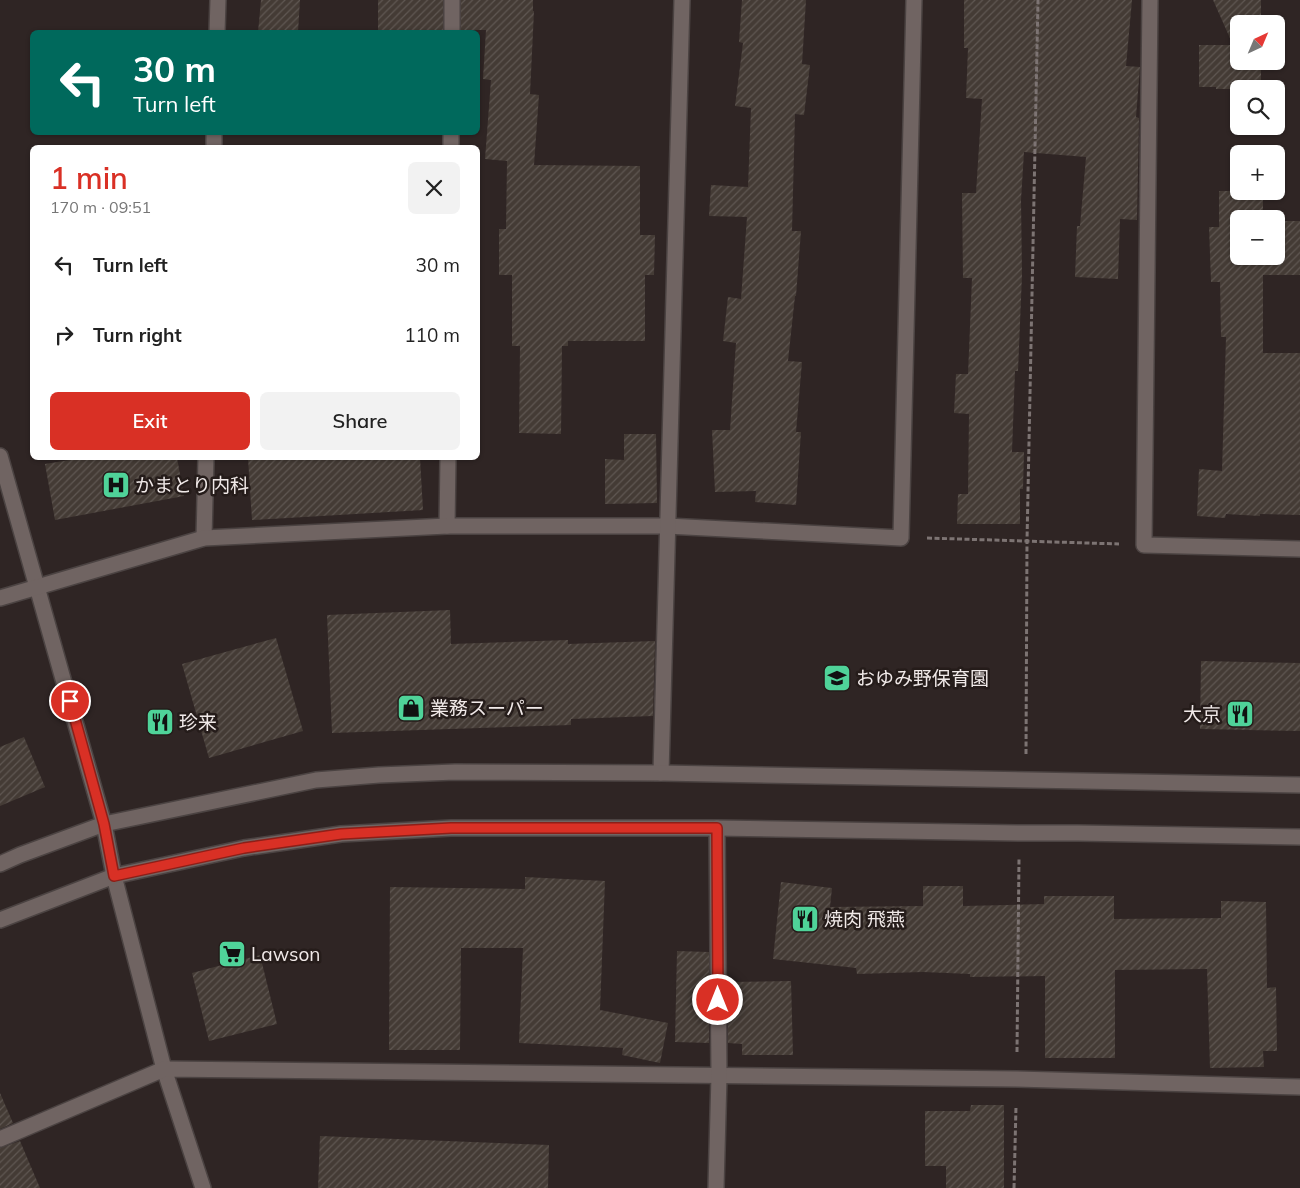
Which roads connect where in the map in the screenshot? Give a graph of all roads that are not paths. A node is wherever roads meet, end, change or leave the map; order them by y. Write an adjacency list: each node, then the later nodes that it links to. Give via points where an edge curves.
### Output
1 (218, 0): 6 (street)
2 (452, 0): 7 (street)
3 (682, 0): 12 (street)
4 (914, 0): 12 (street, via 901,538)
5 (1150, 0): 14 (street, via 1144,545)
6 (217, 30)
7 (452, 30)
8 (0, 456): 15 (street)
9 (206, 460): 13 (street)
10 (448, 460): 11 (street)
11 (447, 526): 12 (street); 13 (street)
12 (667, 526): 17 (street)
13 (204, 538): 15 (street)
14 (1300, 548)
15 (38, 587): 16 (street); 19 (street)
16 (0, 598)
17 (661, 773): 18 (street); 19 (street, via 455,772 316,780)
18 (1300, 785)
19 (104, 824): 22 (street); 23 (street)
20 (717, 828): 21 (street); 23 (street, via 451,828 341,834 244,848); 26 (street)
21 (1300, 837)
22 (0, 864)
23 (114, 876): 24 (street); 25 (street)
24 (0, 920)
25 (164, 1069): 26 (street); 28 (street); 29 (street)
26 (718, 1076): 27 (street, via 1017,1079); 30 (street)
27 (1300, 1087)
28 (0, 1139)
29 (203, 1188)
30 (716, 1188)

